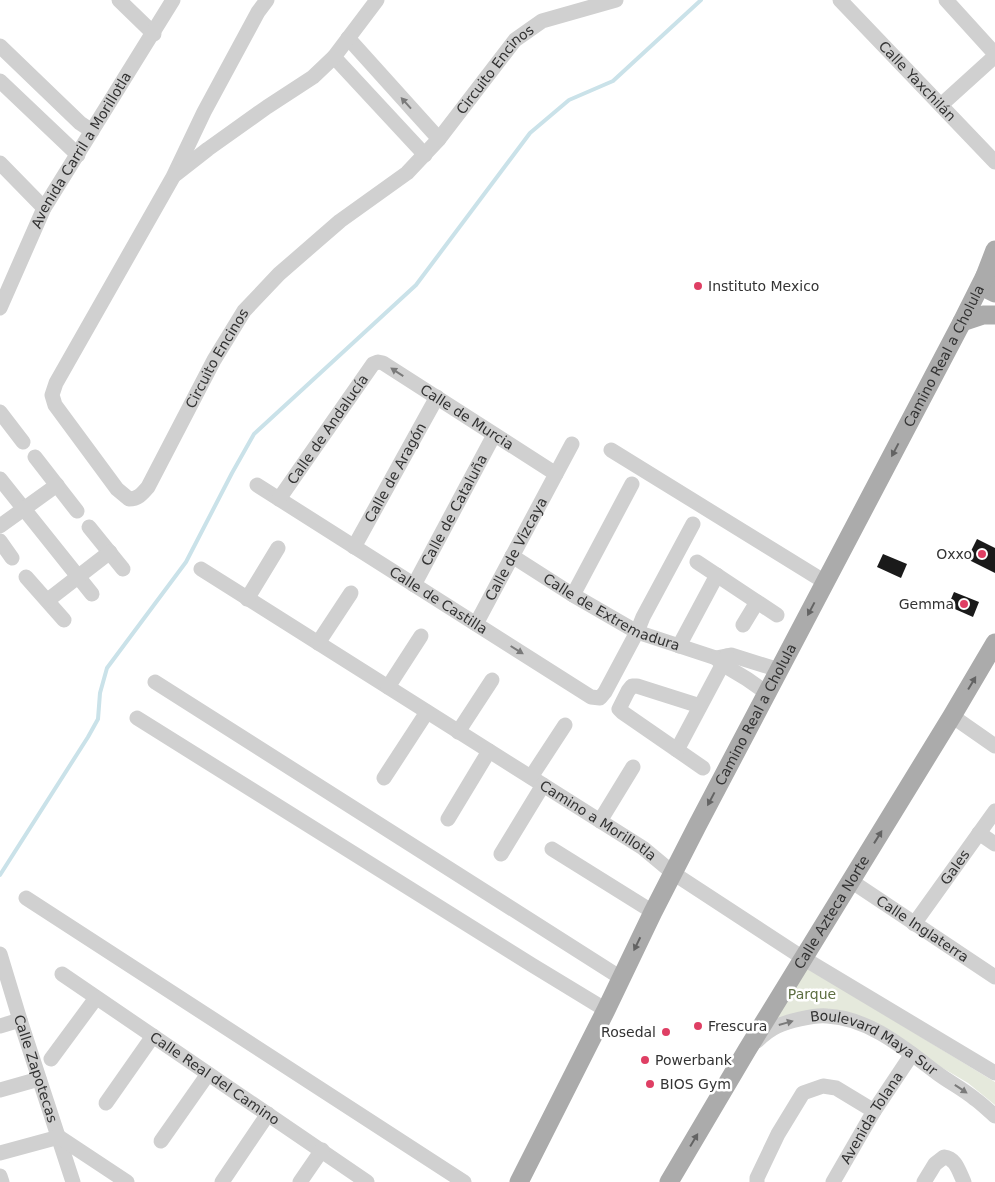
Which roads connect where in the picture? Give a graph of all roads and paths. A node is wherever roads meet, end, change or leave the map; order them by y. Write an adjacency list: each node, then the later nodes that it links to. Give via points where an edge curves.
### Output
1 (120, 0): 8 (street)
2 (173, 0): 8 (street, Avenida Carril a Morillotla)
3 (267, 0): 21 (street, Circuito Encinos, via 204,112)
4 (377, 0): 9 (street, Circuito Encinos)
5 (616, 0): 16 (street, Circuito Encinos, via 542,21 515,40)
6 (840, 0): 14 (street, Calle Yaxchilán)
7 (952, 2): 11 (street)
8 (154, 34): 15 (street, Avenida Carril a Morillotla)
9 (348, 38): 12 (street, Circuito Encinos); 16 (street, one-way to 9)
10 (0, 46): 15 (street)
11 (995, 55): 14 (street)
12 (334, 57): 18 (street); 21 (street, Circuito Encinos, via 313,77 230,133)
13 (0, 81): 17 (street)
14 (940, 105): 20 (street, Calle Yaxchilán)
15 (92, 131): 17 (street, Avenida Carril a Morillotla)
16 (439, 139): 18 (street, Circuito Encinos)
17 (78, 154): 22 (street, Avenida Carril a Morillotla)
18 (425, 155): 21 (street, Circuito Encinos, via 407,173 340,222 279,274 244,311 214,360 148,487 142,494 129,499 117,489 55,405 52,395)
19 (0, 162): 22 (street)
20 (995, 162)
21 (173, 177)
22 (44, 208): 26 (street, Avenida Carril a Morillotla)
23 (995, 250): 24 (main road, Camino Real a Cholula)
24 (984, 276): 25 (main road, via 990,290); 28 (main road, Camino Real a Cholula)
25 (995, 293)
26 (0, 308)
27 (995, 315): 28 (main road)
28 (962, 322): 60 (main road, Camino Real a Cholula, one-way to 60)
29 (378, 362): 30 (street, Calle de Murcia, one-way to 29); 42 (street, Calle de Andalucía, via 373,364)
30 (436, 397): 32 (street, Calle de Murcia); 49 (street, Calle de Aragón)
31 (1, 415): 33 (street)
32 (494, 435): 37 (street, Calle de Murcia); 61 (street, Calle de Cataluña)
33 (23, 442)
34 (572, 444): 37 (street, Calle de Vizcaya)
35 (610, 450): 60 (street)
36 (35, 458): 40 (street)
37 (556, 474): 52 (street, Calle de Vizcaya)
38 (0, 479): 43 (street)
39 (632, 484): 64 (street)
40 (57, 485): 43 (street); 44 (street)
41 (257, 485): 42 (street, Calle de Castilla)
42 (279, 499): 49 (street, Calle de Castilla)
43 (24, 508): 46 (street); 59 (street)
44 (77, 511)
45 (693, 524): 72 (street)
46 (0, 526)
47 (89, 527): 51 (street)
48 (0, 542): 53 (street)
49 (354, 547): 61 (street, Calle de Castilla)
50 (278, 548): 65 (street)
51 (110, 552): 55 (street); 59 (street)
52 (512, 556): 64 (street, Calle de Extremadura); 70 (street, Calle de Vizcaya)
53 (12, 558)
54 (697, 562): 57 (street)
55 (123, 569)
56 (201, 570): 65 (street, Camino a Morillotla)
57 (717, 575): 67 (street); 76 (street)
58 (26, 576): 66 (street)
59 (78, 576): 63 (street); 66 (street)
60 (825, 582): 79 (main road, Camino Real a Cholula, one-way to 79)
61 (414, 585): 70 (street, Calle de Castilla)
62 (351, 593): 74 (street)
63 (92, 594)
64 (574, 595): 72 (street, Calle de Extremadura)
65 (247, 599): 74 (street, Camino a Morillotla)
66 (48, 600): 69 (street)
67 (757, 602): 68 (street); 71 (street)
68 (777, 616)
69 (64, 620)
70 (476, 624): 72 (street, Calle de Castilla, one-way to 72, via 591,697 600,698)
71 (743, 625)
72 (637, 632): 76 (street, Calle de Extremadura)
73 (421, 636): 82 (street)
74 (318, 643): 82 (street, Camino a Morillotla)
75 (995, 643): 86 (main road, Calle Azteca Norte, one-way to 75)
76 (679, 646): 77 (street, Calle de Extremadura)
77 (722, 659): 78 (street, Calle de Extremadura, via 731,655); 84 (street)
78 (739, 666): 79 (street, Calle de Extremadura); 83 (street, Calle de Extremadura)
79 (778, 670): 83 (main road, Camino Real a Cholula)
80 (492, 680): 89 (street)
81 (155, 682): 113 (street)
82 (388, 687): 85 (street, Camino a Morillotla)
83 (767, 693): 104 (main road, Camino Real a Cholula, one-way to 104)
84 (700, 706): 91 (street); 91 (street, via 637,686 628,690 621,703 619,709 622,712)
85 (427, 712): 89 (street, Camino a Morillotla); 95 (street)
86 (952, 716): 90 (street); 105 (main road, Calle Azteca Norte, one-way to 86)
87 (137, 718): 115 (street)
88 (565, 725): 96 (street)
89 (458, 732): 92 (street, Camino a Morillotla)
90 (995, 746)
91 (677, 750): 94 (street)
92 (489, 751): 96 (street, Camino a Morillotla); 98 (street)
93 (634, 767): 99 (street)
94 (703, 768)
95 (384, 778)
96 (537, 781): 99 (street, Camino a Morillotla); 103 (street)
97 (995, 811): 100 (street, Gales)
98 (448, 819)
99 (600, 820): 104 (street, Camino a Morillotla)
100 (979, 833): 101 (street); 108 (street, Gales)
101 (995, 844)
102 (552, 849): 107 (street)
103 (501, 854)
104 (673, 873): 107 (main road, Camino Real a Cholula); 110 (street, Camino a Morillotla)
105 (850, 881): 108 (street, Calle Inglaterra); 110 (main road, Calle Azteca Norte)
106 (26, 898): 141 (street)
107 (653, 912): 113 (main road, Camino Real a Cholula, one-way to 113)
108 (914, 924): 112 (street, Calle Inglaterra)
109 (0, 954): 116 (street, Calle Zapotecas)
110 (803, 958): 119 (main road, Calle Azteca Norte); 122 (street, Camino a Morillotla)
111 (62, 974): 114 (street, Calle Real del Camino)
112 (995, 977)
113 (621, 978): 115 (main road, Camino Real a Cholula)
114 (96, 998): 118 (street, Calle Real del Camino); 121 (street)
115 (606, 1010): 142 (main road, Camino Real a Cholula)
116 (20, 1020): 117 (street); 124 (street, Calle Zapotecas)
117 (0, 1026)
118 (153, 1036): 123 (street, Calle Real del Camino); 126 (street)
119 (747, 1050): 120 (street, Boulevard Maya Sur, one-way to 120, via 773,1027 826,1016 849,1019 869,1027); 143 (main road, Calle Azteca Norte, one-way to 119)
120 (912, 1054): 127 (street, Avenida Tolana); 129 (street, Boulevard Maya Sur, one-way to 129)
121 (51, 1059)
122 (995, 1073)
123 (208, 1074): 128 (street, Calle Real del Camino); 131 (street)
124 (39, 1079): 125 (street); 130 (street, Calle Zapotecas)
125 (0, 1090)
126 (106, 1103)
127 (874, 1111): 144 (street, via 836,1088 823,1086 803,1093 778,1134); 145 (street, Avenida Tolana)
128 (268, 1114): 132 (street, Calle Real del Camino); 138 (street)
129 (995, 1116)
130 (59, 1137): 133 (street); 136 (street, Calle Zapotecas); 137 (street)
131 (162, 1141)
132 (322, 1150): 139 (street); 140 (street, Calle Real del Camino)
133 (0, 1153)
134 (0, 1176): 135 (street)
135 (1, 1182)
136 (73, 1182)
137 (127, 1182)
138 (222, 1182)
139 (300, 1182)
140 (367, 1182)
141 (464, 1182)
142 (519, 1182)
143 (669, 1182)
144 (756, 1182)
145 (833, 1182)
146 (924, 1182): 147 (street, via 935,1164 949,1157)
147 (964, 1182)

